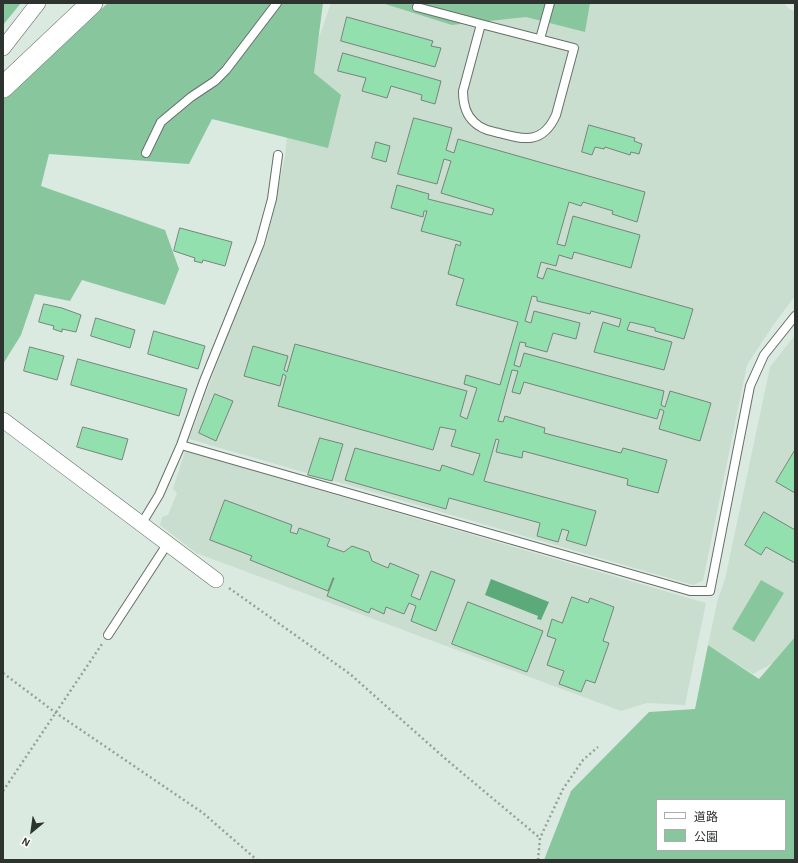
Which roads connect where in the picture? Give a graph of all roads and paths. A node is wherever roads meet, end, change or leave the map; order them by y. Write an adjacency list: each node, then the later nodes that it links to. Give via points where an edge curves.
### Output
1 (38, 3): 8 (street)
2 (92, 3): 9 (street)
3 (277, 3): 10 (lane, via 226,70 161,122)
4 (550, 3): 7 (lane)
5 (417, 7): 6 (lane)
6 (482, 24): 7 (lane); 7 (lane, via 463,91 463,101 467,113 484,130 520,139 543,134 552,125 574,48)
7 (540, 39)
8 (3, 48)
9 (3, 87)
10 (146, 153)
11 (278, 155): 14 (lane, via 272,199 260,243)
12 (795, 316): 14 (lane, via 764,355 750,386 710,591 690,591)
13 (3, 420): 15 (street)
14 (181, 445): 15 (lane, via 159,495)
15 (142, 523): 16 (street)
16 (168, 543): 17 (street); 18 (lane)
17 (216, 580): 23 (path, via 350,674)
18 (108, 635): 20 (path)
19 (3, 673): 20 (path)
20 (56, 713): 22 (path); 24 (path, via 202,813)
21 (598, 747): 23 (path, via 583,760 563,789)
22 (3, 791)
23 (540, 838): 25 (path)
24 (257, 860)
25 (538, 860)

